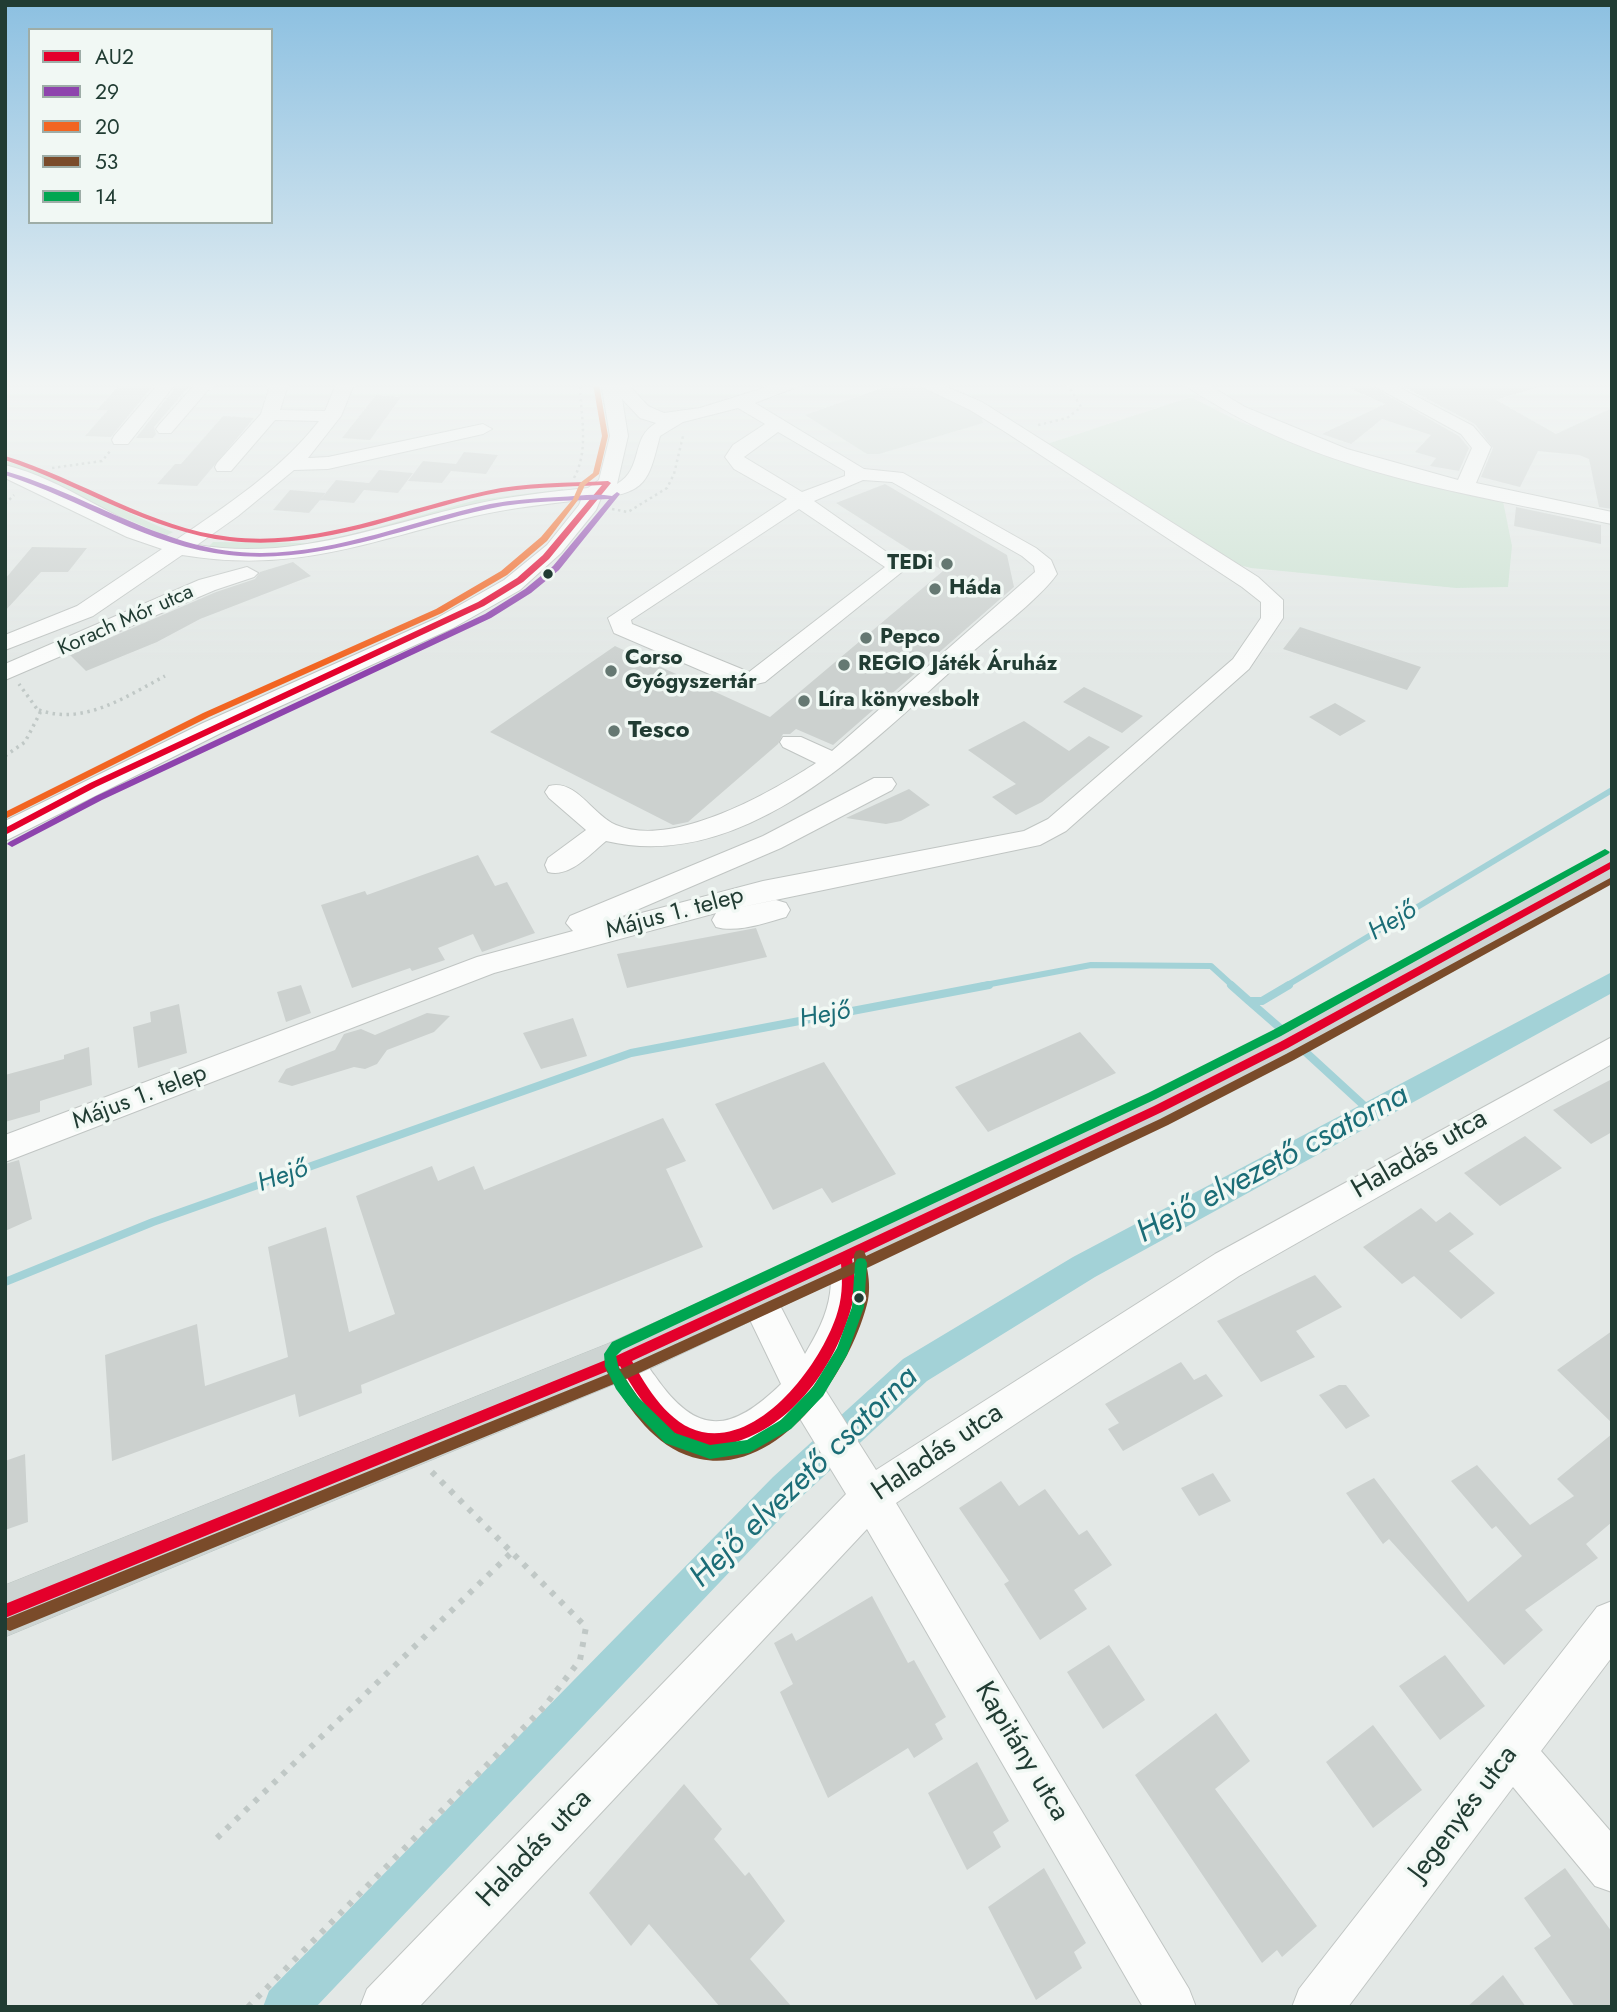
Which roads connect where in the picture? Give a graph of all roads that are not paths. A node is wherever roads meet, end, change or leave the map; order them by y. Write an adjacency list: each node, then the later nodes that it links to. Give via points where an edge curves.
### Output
1 (18, 476): 21 (street, via 58,491 123,527)
2 (60, 476): 19 (street, via 145,517)
3 (276, 476): 19 (street)
4 (592, 476): 14 (street)
5 (595, 476): 14 (street)
6 (640, 476): 14 (street, via 624,489)
7 (759, 476): 16 (street)
8 (835, 476): 13 (street)
9 (850, 476): 13 (street)
10 (1086, 476): 34 (street, Május 1. telep, via 1250,582 1272,600 1272,618 1241,664 1057,825 1031,839 763,891)
11 (1427, 476): 15 (street)
12 (1469, 476): 15 (street)
13 (848, 479): 16 (street); 26 (street, via 895,477 1029,552 1044,564 1046,574)
14 (591, 482): 17 (street); 19 (street, via 459,499 314,537 256,540); 20 (street, via 589,506)
15 (1465, 486): 18 (street)
16 (799, 500): 16 (street, via 898,567 757,677 743,680 622,628 619,618)
17 (524, 502): 20 (street, via 549,507 560,518); 21 (street, via 474,510 321,552 262,557)
18 (1612, 518)
19 (200, 534): 21 (street)
20 (565, 535): 30 (street, via 512,585 469,611 200,733)
21 (179, 548): 23 (street, via 85,611)
22 (247, 573): 24 (street, Korach Mór utca, via 207,585)
23 (7, 643): 24 (street)
24 (16, 668)
25 (792, 742): 26 (street)
26 (835, 762): 29 (street, via 706,831 650,838)
27 (883, 784): 34 (street, via 772,842 568,929)
28 (558, 792): 29 (street)
29 (603, 830): 32 (street)
30 (5, 832)
31 (1612, 864): 37 (main road, via 1291,1041 1146,1115)
32 (558, 865)
33 (776, 910): 34 (street, via 587,948)
34 (546, 948): 36 (street, Május 1. telep, via 486,964)
35 (1611, 1048): 41 (street, Haladás utca, via 1227,1265)
36 (5, 1149)
37 (846, 1256): 38 (main road); 40 (street, via 848,1295 841,1317 830,1350)
38 (756, 1296): 39 (main road); 40 (street, Kapitány utca)
39 (623, 1359): 40 (street, via 659,1413 706,1440 732,1439 766,1423); 42 (main road)
40 (803, 1389): 41 (street, Kapitány utca)
41 (862, 1485): 46 (street, Haladás utca); 47 (street, Kapitány utca)
42 (5, 1611)
43 (1612, 1622): 44 (street, Jegenyés utca)
44 (1512, 1751): 45 (street); 48 (street, Jegenyés utca)
45 (1612, 1869)
46 (385, 2007)
47 (1171, 2007)
48 (1317, 2007)

